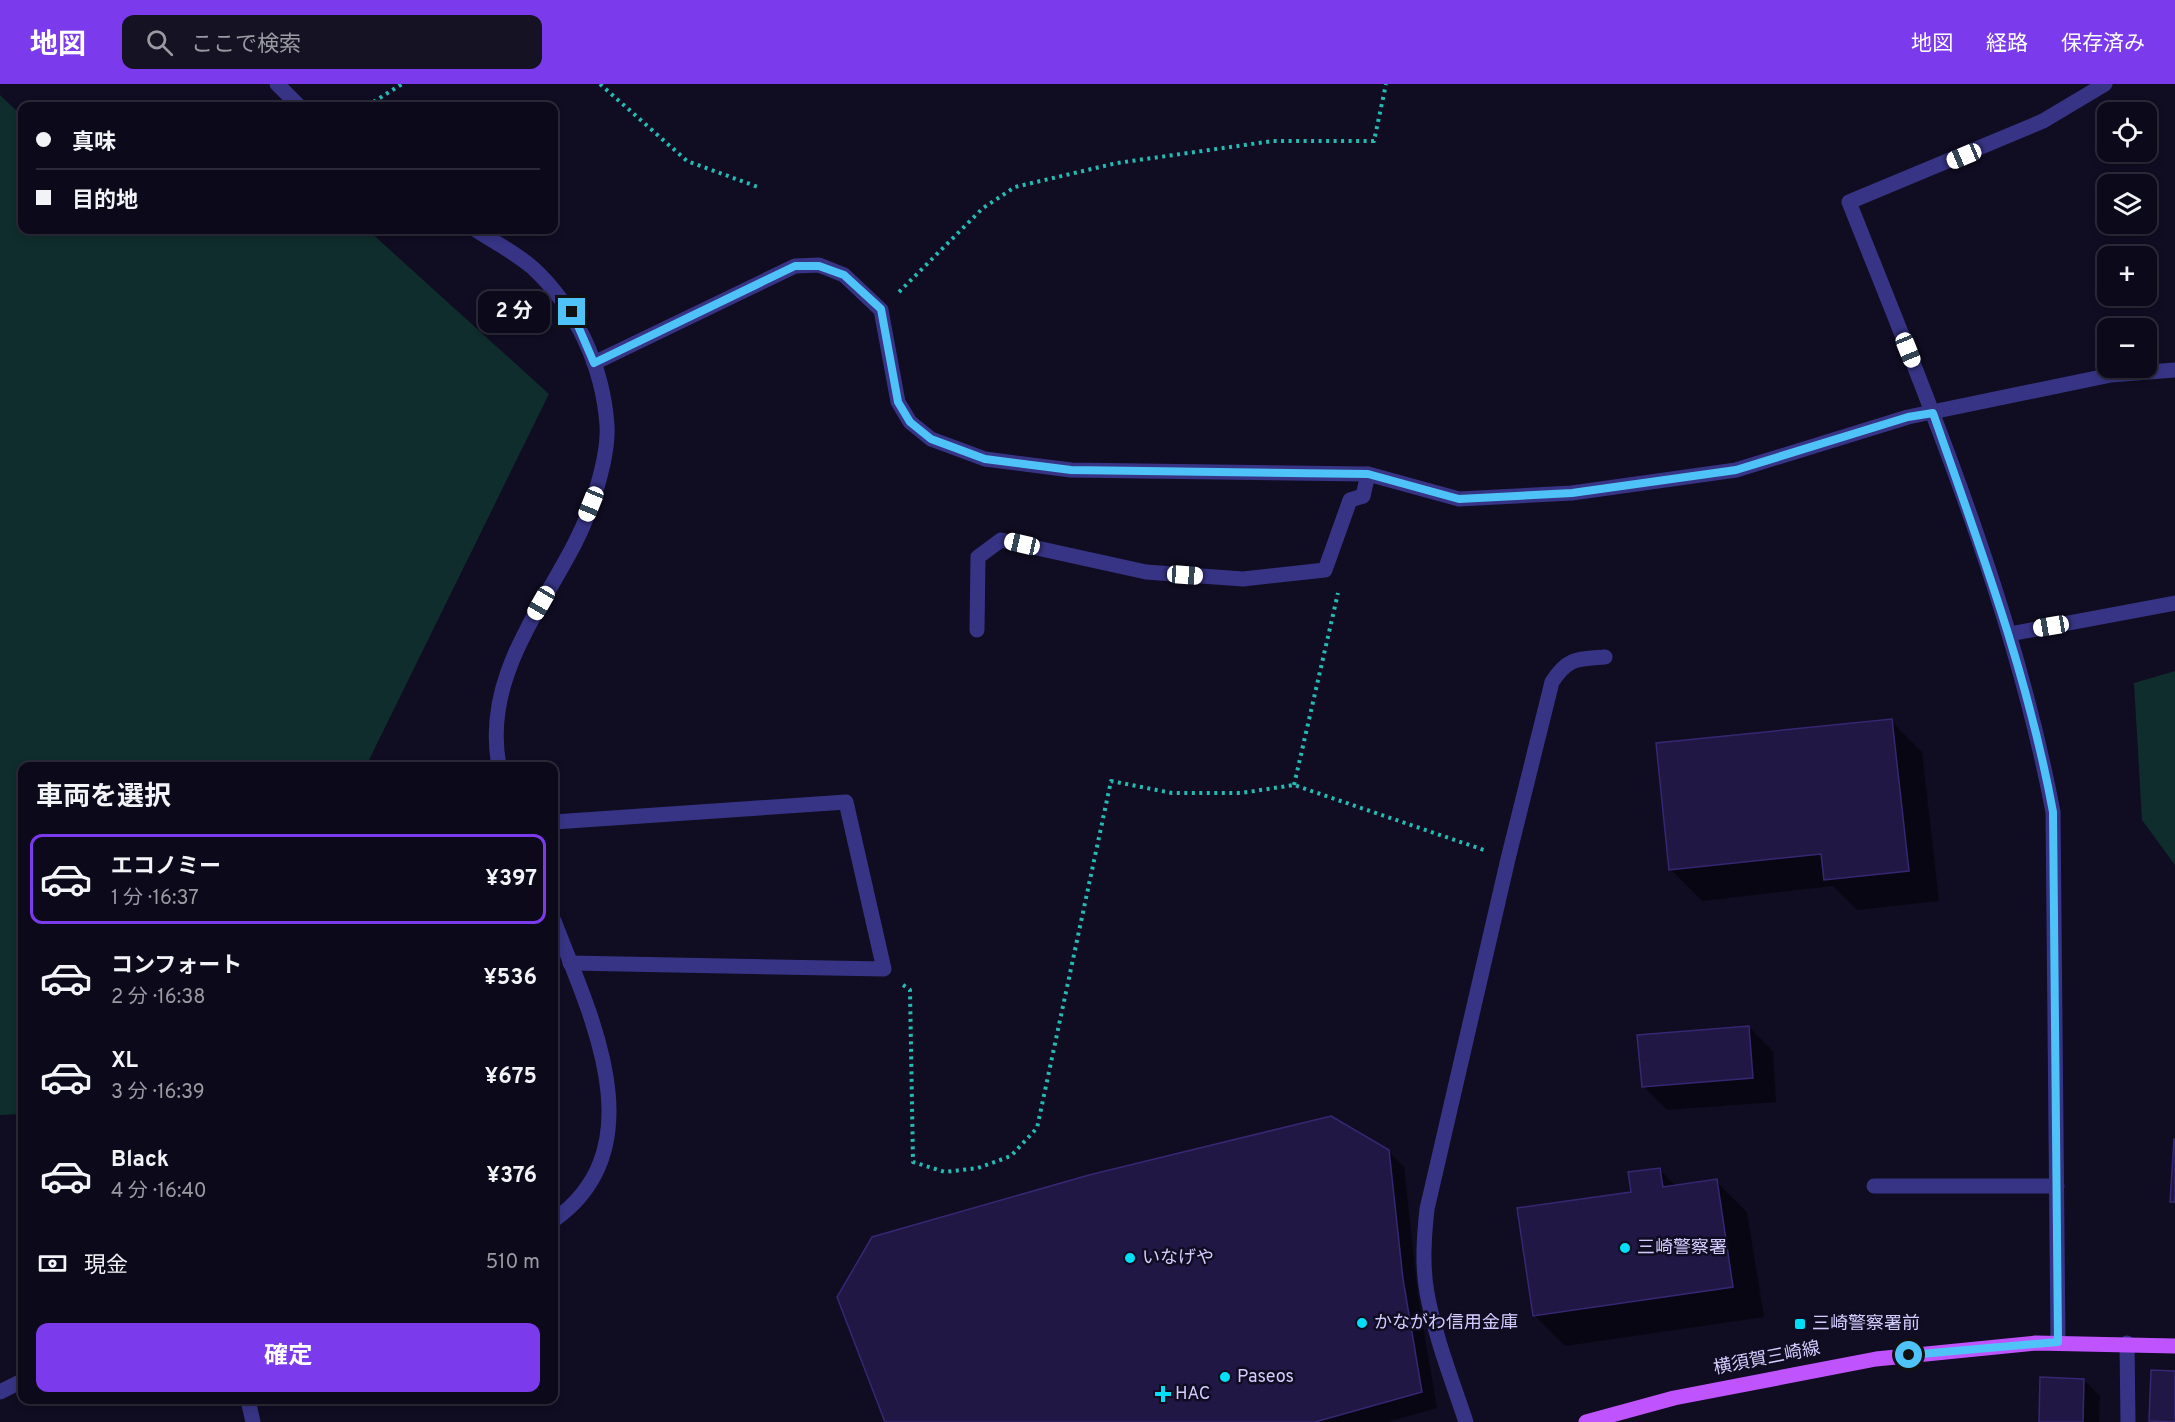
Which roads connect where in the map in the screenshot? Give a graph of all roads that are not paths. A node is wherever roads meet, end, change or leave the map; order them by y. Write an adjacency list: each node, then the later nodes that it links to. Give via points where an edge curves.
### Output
1 (277, 84): 3 (street)
2 (2105, 84): 7 (street, via 2043,121 1849,202)
3 (295, 102)
4 (482, 234): 5 (street, via 532,268 572,312)
5 (594, 363): 8 (street, via 795,266 819,266 844,275 881,309 898,402 910,422 931,439 985,459 1071,470); 13 (street, via 607,427 598,485 576,542 519,640 501,687 495,738)
6 (2175, 370): 7 (street, via 2111,375)
7 (1933, 413): 8 (street, via 1908,417 1736,470 1572,493 1459,499); 11 (street)
8 (1368, 474): 10 (street, via 1363,496 1350,500 1325,570 1243,579 1146,572 1001,540 978,558)
9 (2175, 603): 11 (street)
10 (977, 630)
11 (2010, 634): 18 (street, via 2039,737 2053,812)
12 (1605, 657): 27 (street, via 1578,659 1562,666 1552,682 1433,1176 1423,1248 1426,1292)
13 (498, 762)
14 (558, 822): 16 (street, via 846,802 884,969)
15 (558, 932): 16 (street)
16 (570, 963): 19 (street, via 595,1031 611,1106 602,1157 590,1182)
17 (1874, 1186): 18 (street)
18 (2057, 1186): 20 (street)
19 (558, 1217)
20 (2058, 1342): 21 (main road, 横須賀三崎線); 28 (main road, 横須賀三崎線, via 1876,1359 1674,1398)
21 (2127, 1343): 22 (main road, 横須賀三崎線); 29 (street)
22 (2175, 1346)
23 (18, 1384): 24 (street)
24 (0, 1392)
25 (249, 1404): 26 (street)
26 (253, 1422)
27 (1466, 1422)
28 (1586, 1422)
29 (2128, 1422)

